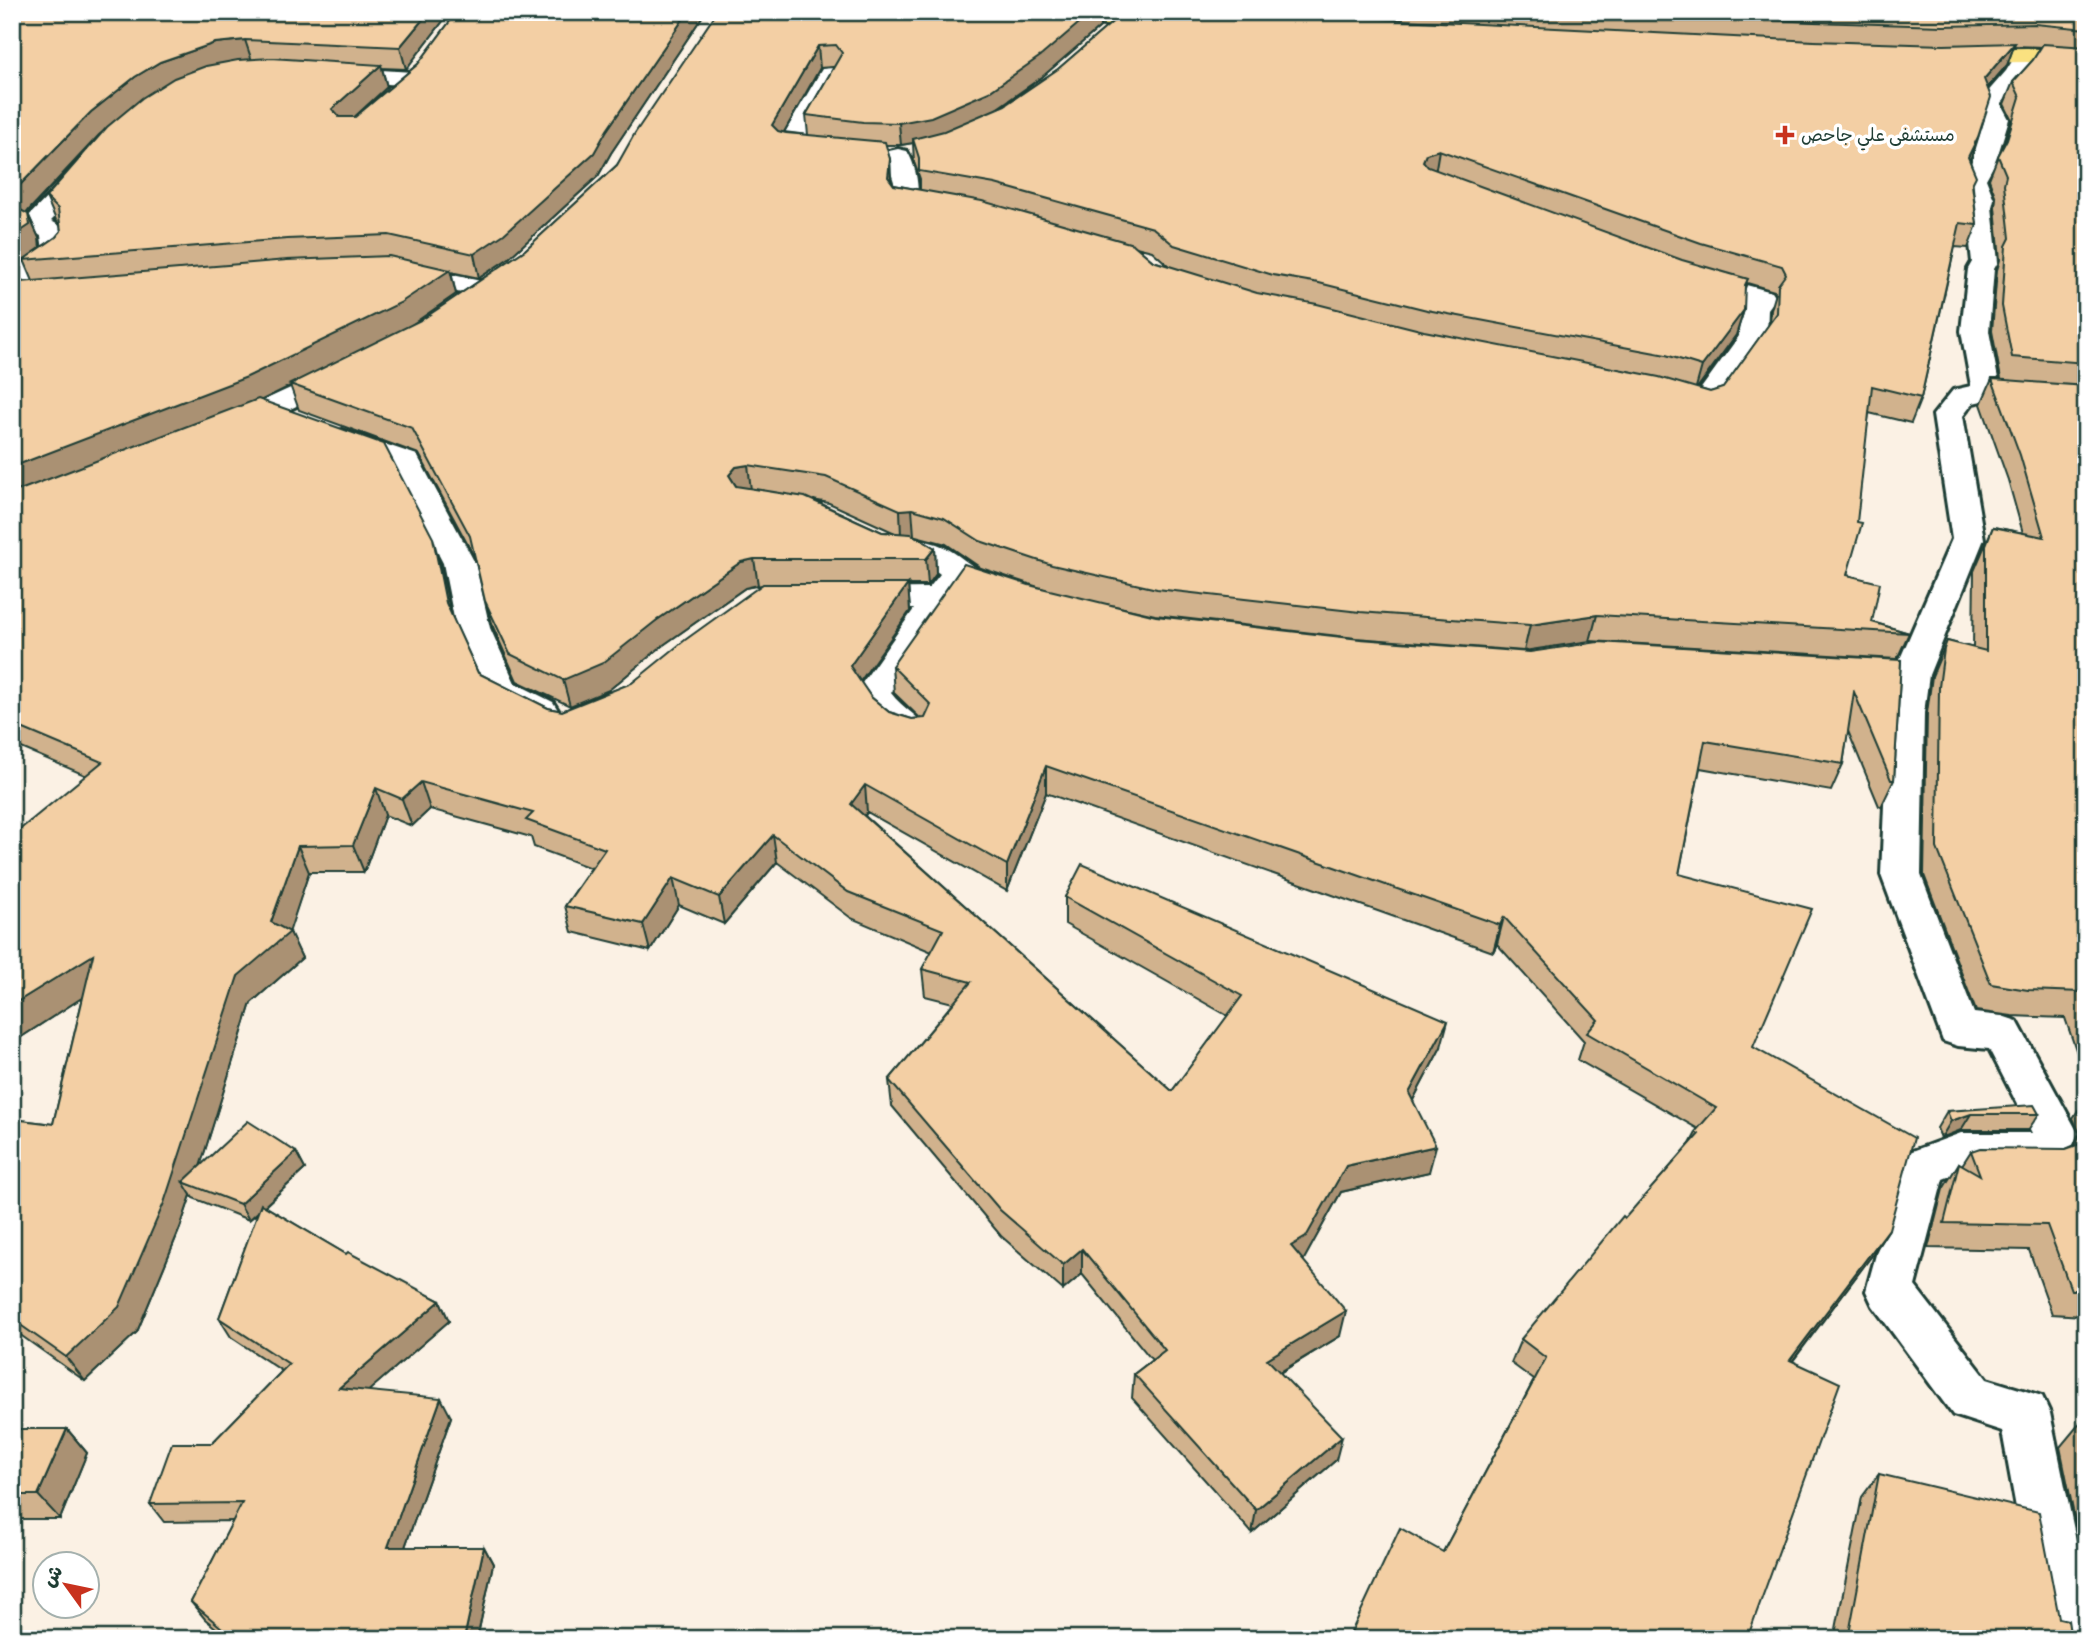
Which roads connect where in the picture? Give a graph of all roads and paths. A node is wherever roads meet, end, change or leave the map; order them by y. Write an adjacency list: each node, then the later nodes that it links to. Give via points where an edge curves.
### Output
1 (1030, 17): 2 (main road)
2 (1124, 19): 3 (main road); 4 (street)
3 (1194, 22)
4 (1098, 43)
5 (2027, 55): 6 (main road); 7 (main road); 21 (street, via 1989,103 1997,119 1974,179 1982,199 1985,262 1975,331)
6 (1936, 57)
7 (2086, 60)
8 (314, 73): 10 (street, via 420,69)
9 (830, 74): 11 (street, via 789,146)
10 (393, 97)
11 (845, 150)
12 (98, 153): 17 (street, via 35,223 54,232 56,253 20,277 17,289 32,296)
13 (871, 153): 14 (street, via 909,154 905,201)
14 (964, 211)
15 (383, 271): 18 (street, via 494,284)
16 (1674, 272): 20 (street, via 1762,298 1754,309 1753,336 1703,406)
17 (77, 292)
18 (452, 313)
19 (360, 365): 23 (street)
20 (1646, 389)
21 (1986, 391): 22 (street); 31 (street, via 1963,396 1948,415 1968,539 1898,673 1906,713 1901,875 1958,1029 2002,1033 2055,1133 2048,1153 1961,1152 1923,1167 1890,1291 1971,1398 2024,1413)
22 (2086, 401)
23 (267, 411): 24 (street); 29 (street, via 406,463 459,563 473,628 501,690)
24 (204, 438)
25 (863, 533): 26 (street, via 897,549 913,547 933,554)
26 (949, 584): 27 (street); 28 (street, via 968,577); 30 (street, via 873,693 887,713)
27 (822, 597)
28 (1042, 602)
29 (569, 723)
30 (913, 733)
31 (2068, 1639)

